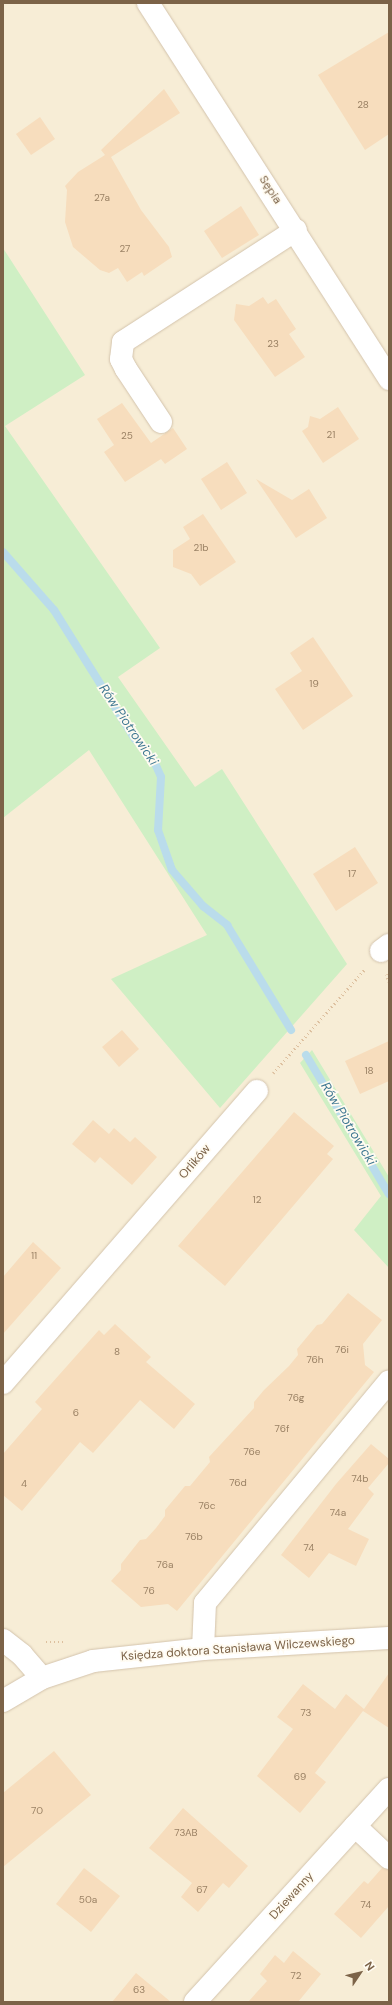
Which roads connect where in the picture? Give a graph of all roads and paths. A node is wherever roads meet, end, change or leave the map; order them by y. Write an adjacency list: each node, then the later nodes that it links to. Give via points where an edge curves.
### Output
1 (148, 3): 2 (street, Sępia)
2 (296, 230): 3 (street, Sępia); 4 (street, via 123,342 121,359)
3 (389, 379)
4 (161, 422)
5 (385, 948): 6 (path)
6 (257, 1091): 7 (street, Orlików)
7 (3, 1382)
8 (389, 1382): 11 (street, via 205,1603)
9 (389, 1638): 11 (street, Księdza doktora Stanisława Wilczewskiego)
10 (3, 1640): 12 (street, via 22,1655)
11 (203, 1649): 12 (street, Księdza doktora Stanisława Wilczewskiego, via 93,1661)
12 (42, 1678): 13 (street, Księdza doktora Stanisława Wilczewskiego)
13 (3, 1701)
14 (389, 1789): 15 (street, Dziewanny)
15 (355, 1826): 16 (street); 17 (street, Dziewanny)
16 (389, 1858)
17 (196, 2002)

